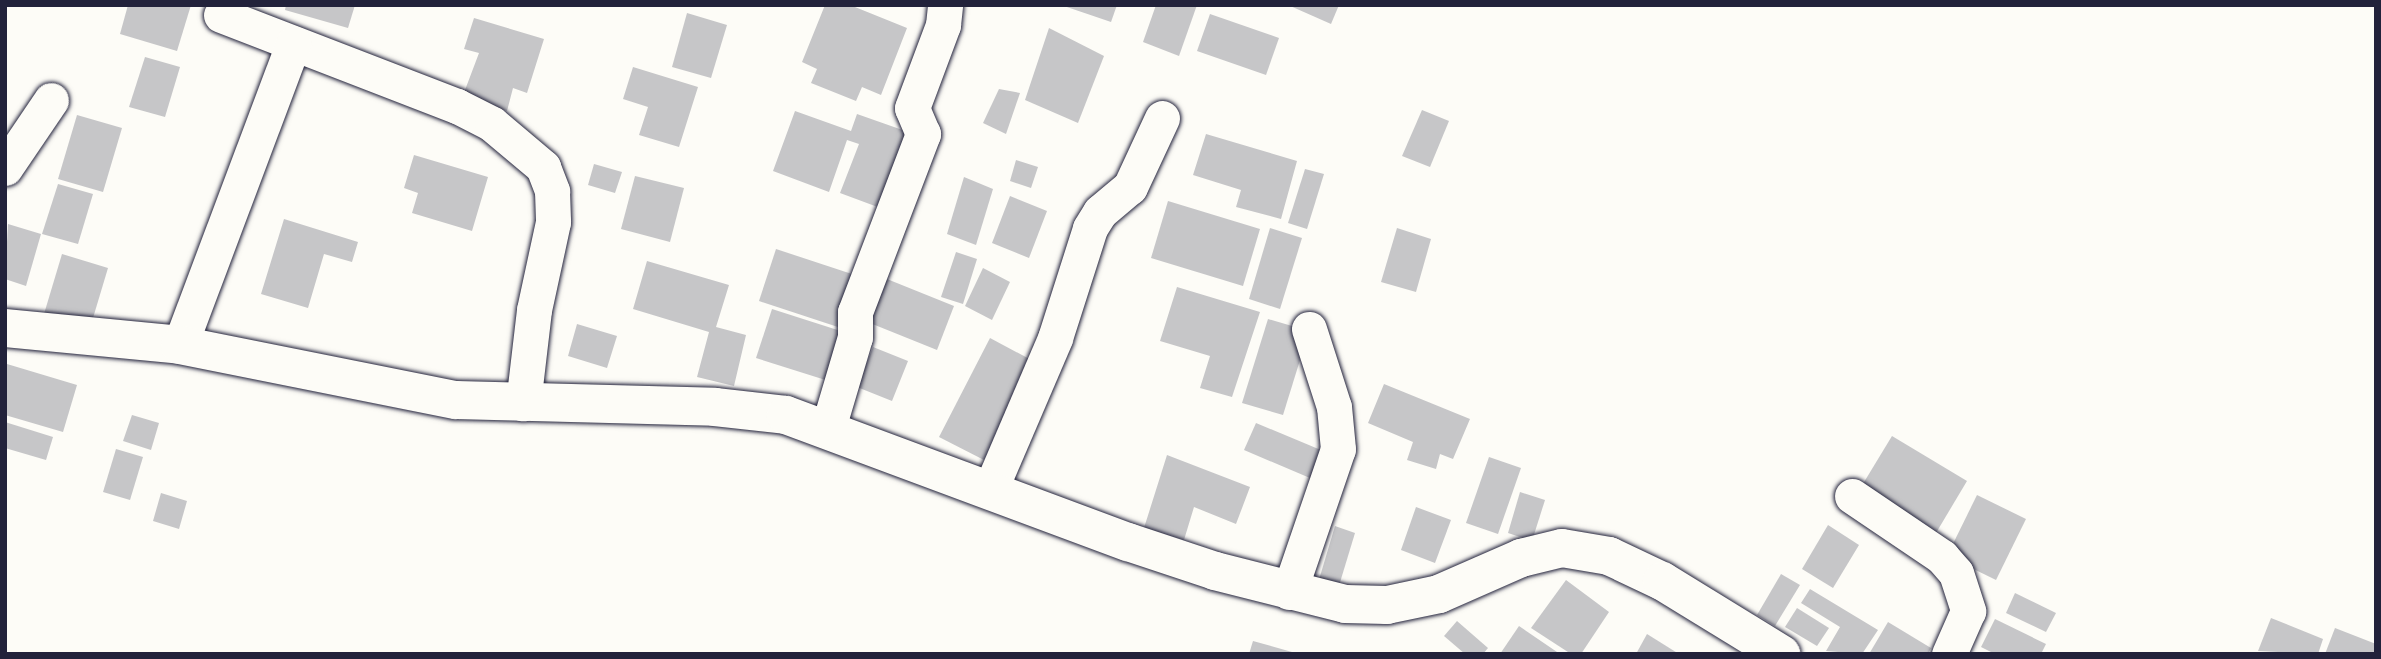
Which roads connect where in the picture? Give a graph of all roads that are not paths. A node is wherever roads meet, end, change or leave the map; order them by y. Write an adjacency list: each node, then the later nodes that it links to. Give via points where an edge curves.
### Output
1 (945, 5): 11 (street, via 943,24 912,108 923,134 855,312 855,337)
2 (221, 15): 3 (street)
3 (293, 44): 9 (street); 10 (street, via 457,106 492,124 543,167 552,191 553,222 534,310)
4 (51, 100): 6 (street)
5 (1162, 118): 12 (street, via 1130,187 1100,212 1090,229 1047,360)
6 (7, 162)
7 (5, 328): 9 (street)
8 (1309, 329): 14 (street, via 1334,407 1338,449)
9 (180, 345): 10 (street, via 456,400)
10 (523, 403): 11 (street, via 715,407 786,415)
11 (828, 428): 12 (street)
12 (990, 490): 14 (street, via 1128,542)
13 (1852, 496): 16 (street, via 1942,557 1956,573 1968,611)
14 (1289, 592): 15 (street, via 1345,604 1387,605 1439,594 1521,558 1562,548 1609,555 1641,570)
15 (1781, 654)
16 (1949, 654)

